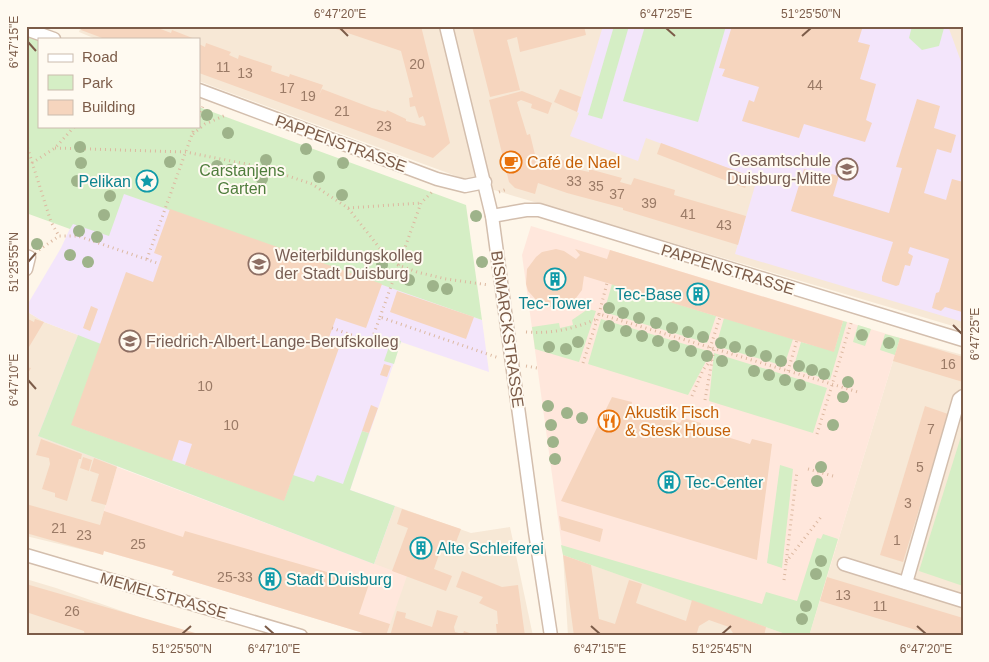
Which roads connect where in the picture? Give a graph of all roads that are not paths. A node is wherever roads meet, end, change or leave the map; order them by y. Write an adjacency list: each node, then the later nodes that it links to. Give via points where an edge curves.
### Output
1 (446, 26): 5 (street, BISMARCKSTRASSE)
2 (26, 29): 3 (street)
3 (51, 38)
4 (200, 90): 5 (street, PAPPENSTRASSE, via 437,179 465,186)
5 (485, 182): 6 (street, BISMARCKSTRASSE)
6 (492, 216): 7 (street, PAPPENSTRASSE, via 539,210); 14 (street, BISMARCKSTRASSE)
7 (963, 340)
8 (963, 396): 11 (street)
9 (26, 555): 13 (street, MEMELSTRASSE)
10 (844, 564): 11 (street)
11 (906, 583): 12 (street)
12 (963, 601)
13 (301, 636)
14 (551, 636)

